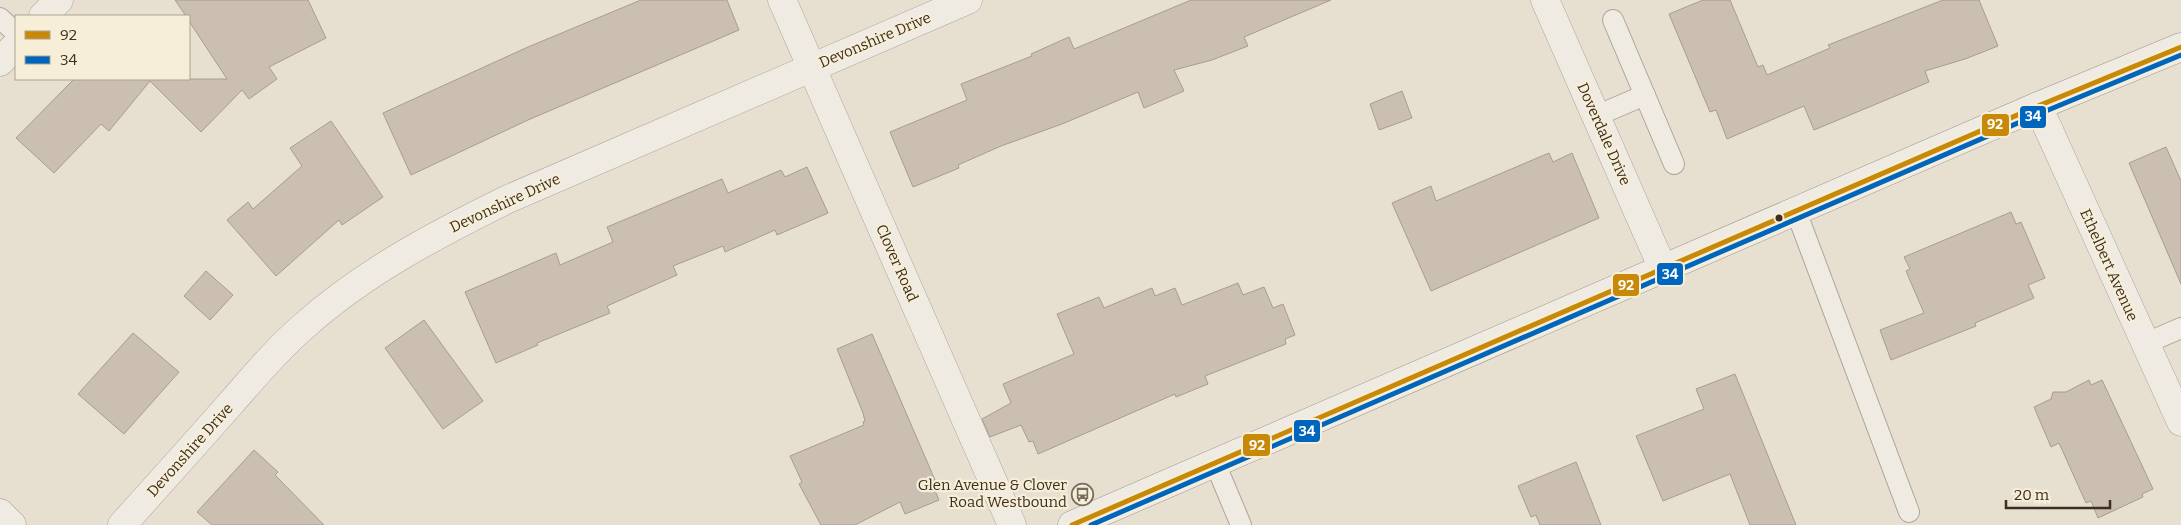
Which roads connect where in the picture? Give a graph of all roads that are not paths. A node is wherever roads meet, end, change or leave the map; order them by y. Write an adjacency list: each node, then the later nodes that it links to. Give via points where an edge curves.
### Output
1 (58, 0): 5 (street)
2 (782, 0): 12 (street, Clover Road)
3 (968, 0): 12 (street, Devonshire Drive)
4 (1544, 0): 15 (street, Doverdale Drive)
5 (44, 15)
6 (0, 18): 8 (lane)
7 (1613, 20): 13 (lane)
8 (15, 32)
9 (15, 46): 11 (street)
10 (2181, 47): 14 (street)
11 (0, 62)
12 (810, 68): 26 (street, Devonshire Drive, via 506,200 454,225 352,287 303,326 265,365); 27 (street, Clover Road)
13 (1645, 94): 15 (lane); 16 (lane)
14 (2038, 106): 17 (street); 20 (street, Ethelbert Avenue)
15 (1596, 116): 18 (street, Doverdale Drive)
16 (1674, 164)
17 (1796, 211): 18 (street); 23 (lane)
18 (1663, 269): 22 (street)
19 (2181, 328): 20 (lane)
20 (2144, 344): 21 (street, Ethelbert Avenue)
21 (2181, 422)
22 (1215, 463): 28 (street); 29 (lane)
23 (1909, 512)
24 (0, 514): 25 (street)
25 (12, 525)
26 (122, 525)
27 (1012, 525)
28 (1072, 525)
29 (1241, 525)

